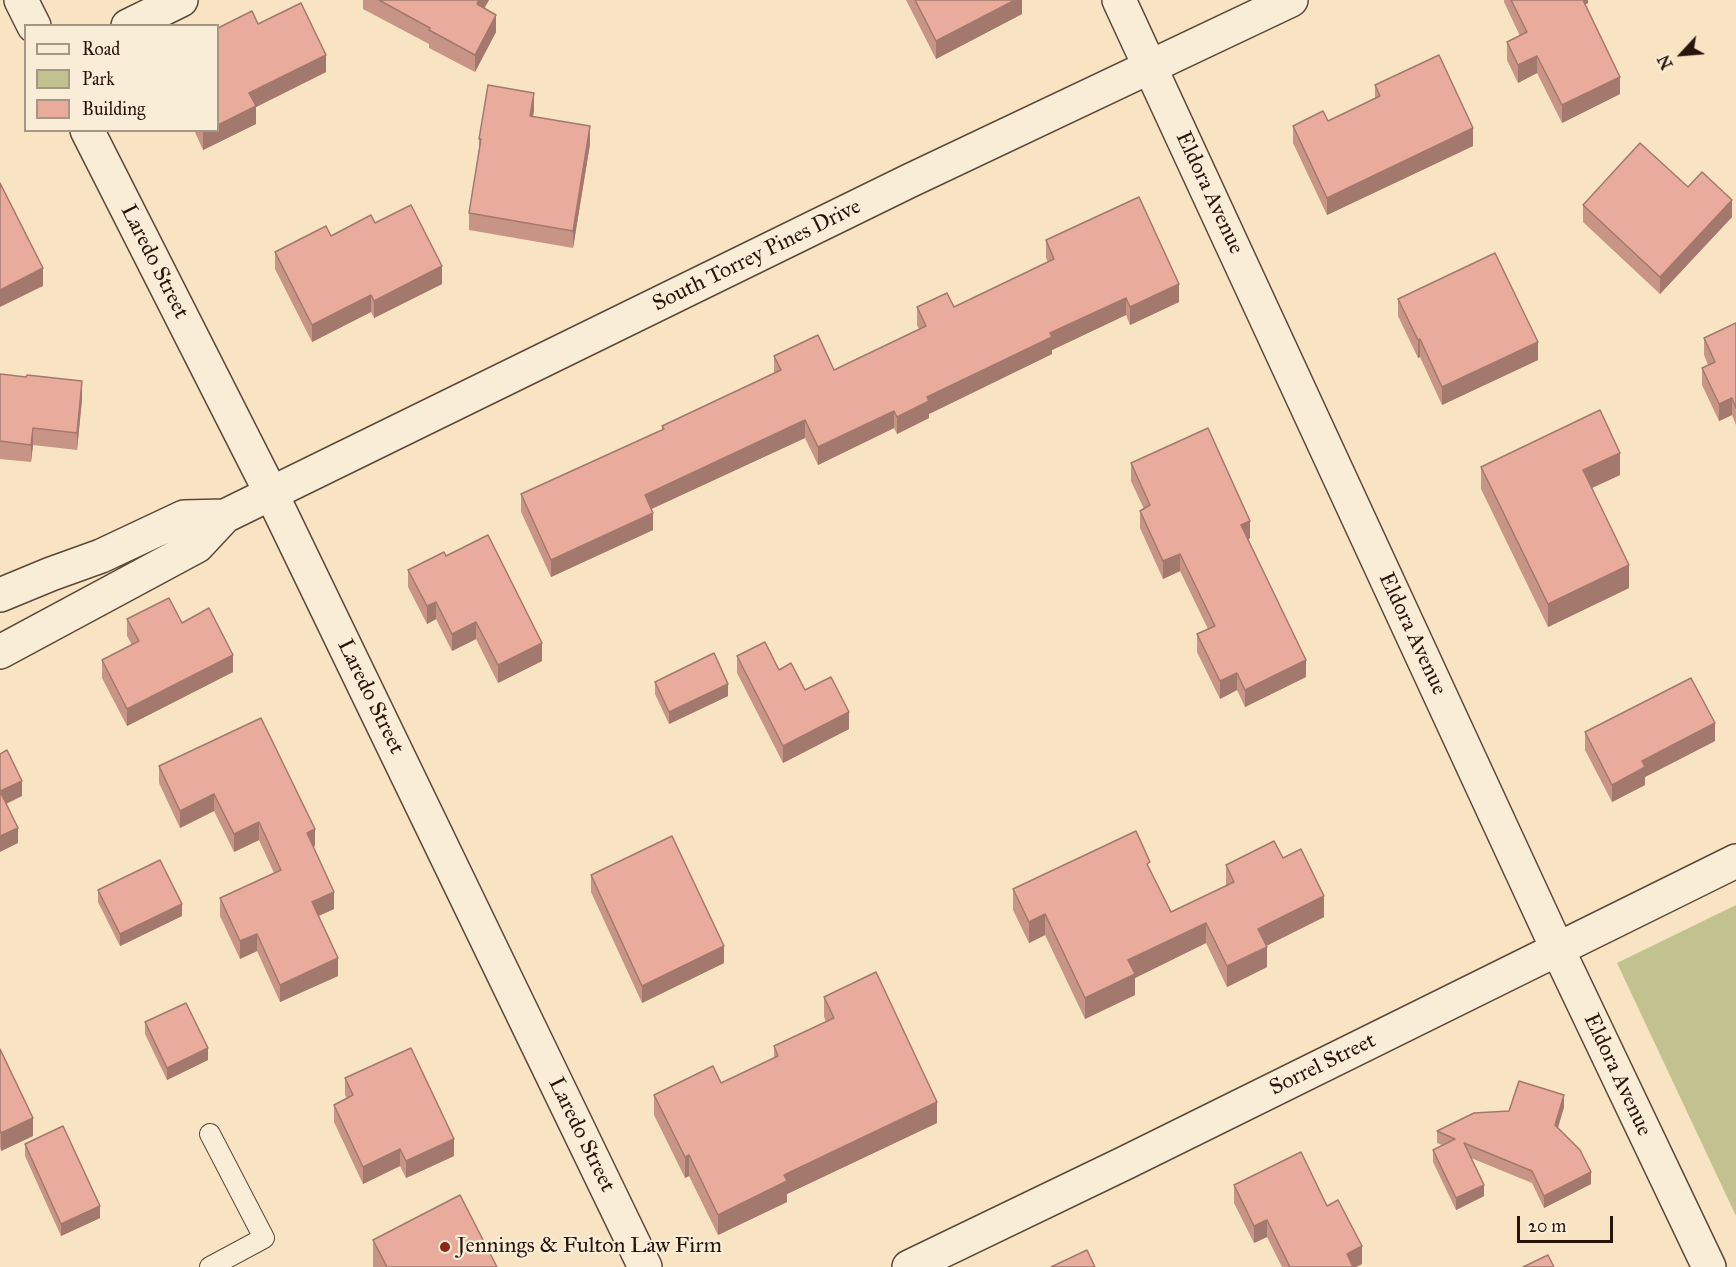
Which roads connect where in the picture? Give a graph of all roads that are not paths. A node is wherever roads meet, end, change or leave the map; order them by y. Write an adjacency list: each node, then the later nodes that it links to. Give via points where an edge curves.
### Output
1 (21, 0): 5 (street)
2 (181, 0): 6 (street)
3 (1119, 0): 7 (street, Eldora Avenue)
4 (1291, 0): 7 (street, South Torrey Pines Drive)
5 (33, 24)
6 (132, 24)
7 (1150, 67): 9 (street, South Torrey Pines Drive); 14 (street, Eldora Avenue)
8 (88, 132): 9 (street, Laredo Street)
9 (271, 493): 10 (street, South Torrey Pines Drive); 17 (street, Laredo Street)
10 (225, 516): 11 (street, South Torrey Pines Drive, via 184,517 101,556); 12 (street, South Torrey Pines Drive, via 197,546)
11 (0, 595)
12 (0, 652)
13 (1736, 861): 14 (street, Sorrel Street)
14 (1557, 948): 18 (street, Sorrel Street); 19 (street, Eldora Avenue)
15 (210, 1134): 16 (lane, via 264,1238)
16 (210, 1267)
17 (645, 1267)
18 (909, 1267)
19 (1708, 1267)

